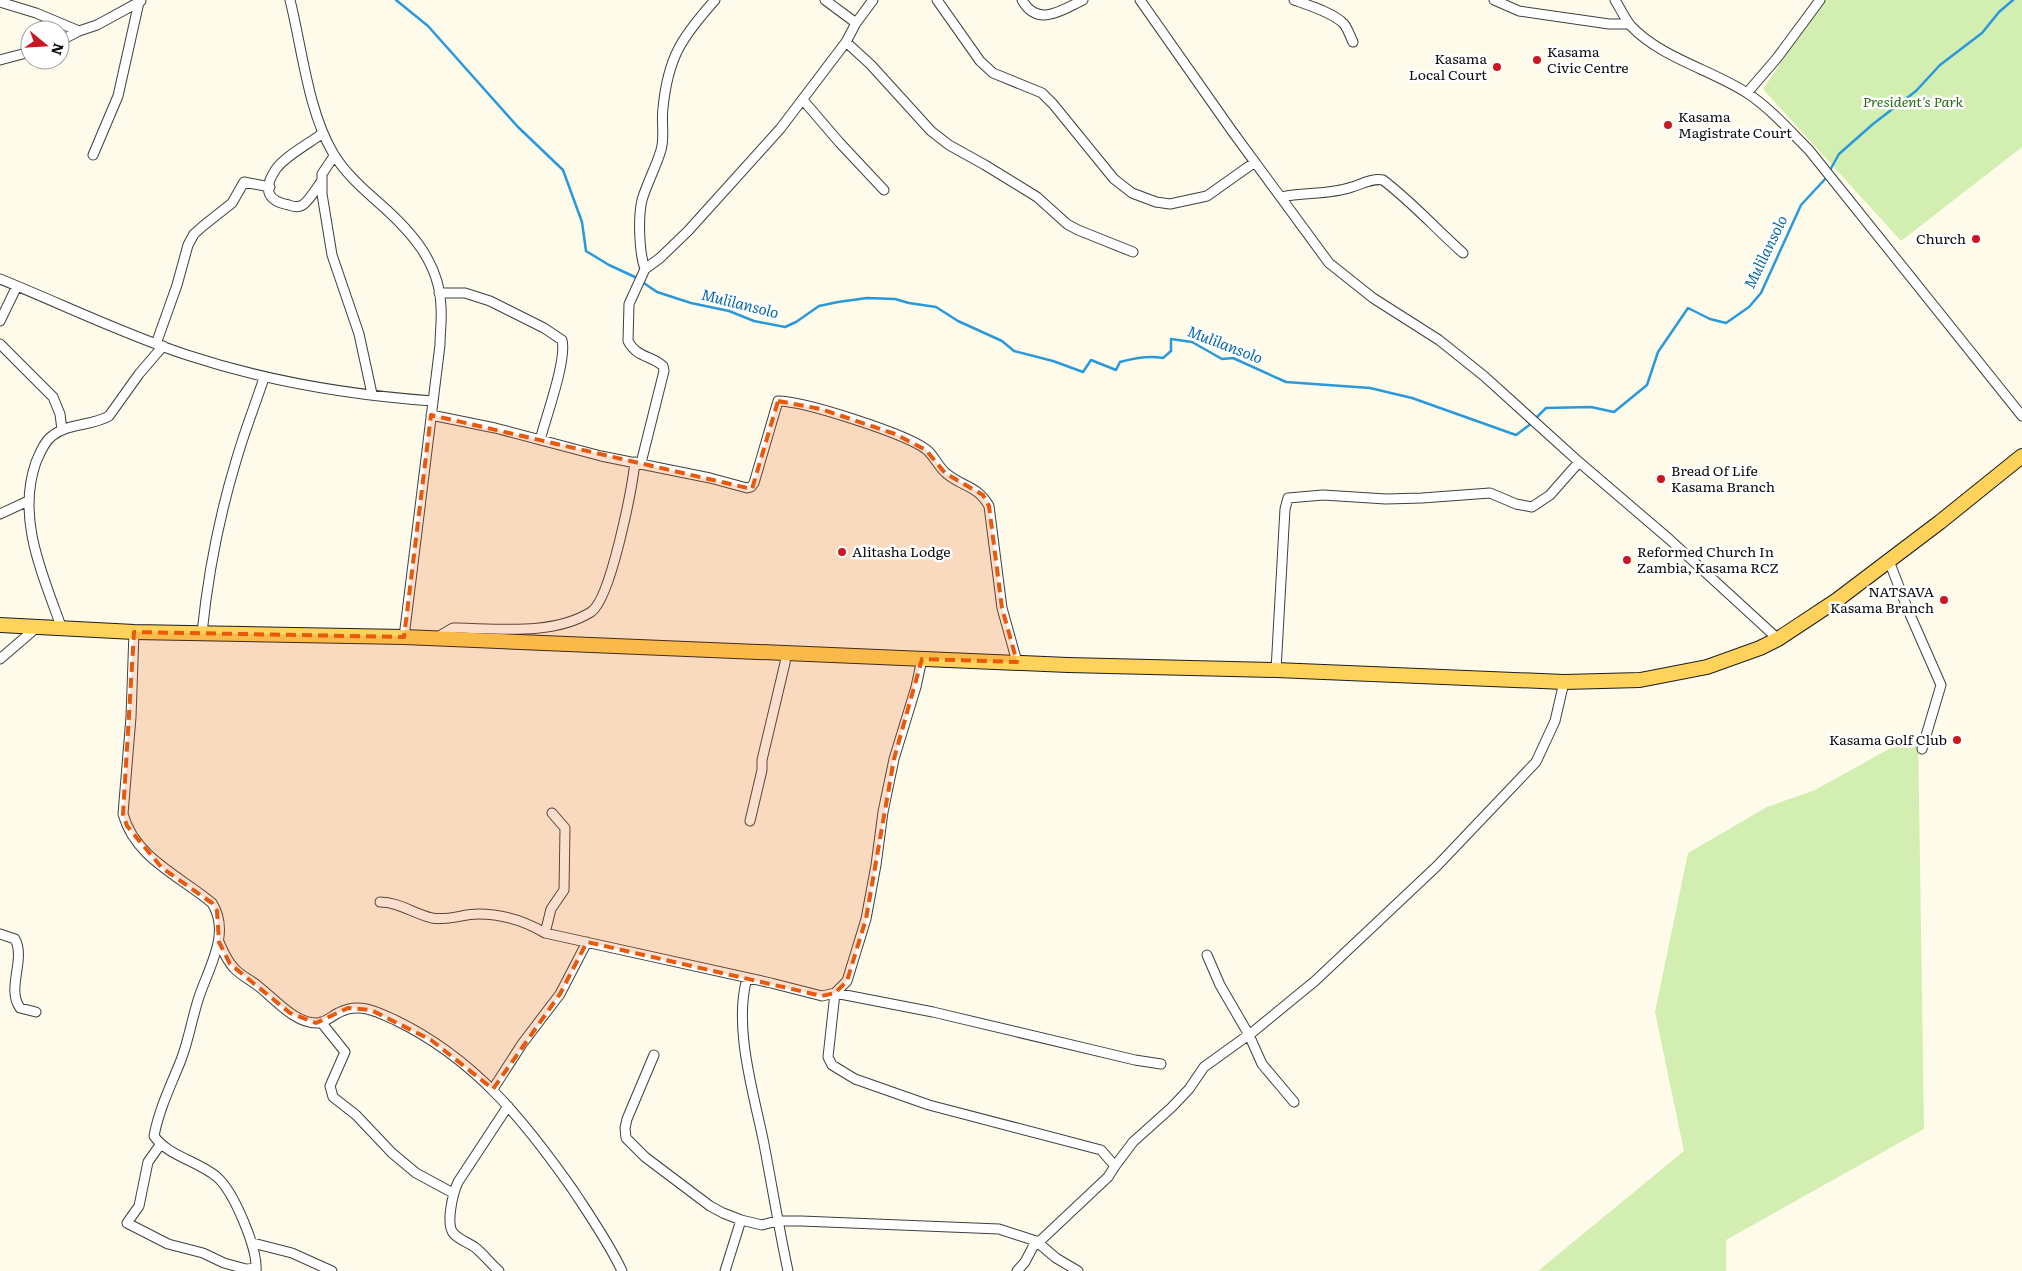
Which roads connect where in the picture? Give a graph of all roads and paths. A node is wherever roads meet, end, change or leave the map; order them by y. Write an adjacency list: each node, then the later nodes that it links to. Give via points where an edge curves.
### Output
1 (290, 0): 25 (street)
2 (715, 0): 35 (street, via 693,25 677,49 670,67 662,119 663,142 640,215)
3 (825, 0): 15 (street)
4 (873, 0): 15 (street)
5 (938, 0): 28 (street, via 980,61 993,72 1042,93 1114,179 1132,193 1170,204 1207,196)
6 (1022, 0): 7 (street, via 1030,11 1045,15 1052,15)
7 (1083, 0)
8 (1140, 0): 28 (street)
9 (1294, 0): 20 (street, via 1339,20)
10 (1494, 0): 16 (street, via 1519,11)
11 (1615, 0): 16 (street)
12 (1820, 0): 23 (street)
13 (141, 1): 17 (street); 26 (street, via 118,96)
14 (0, 2): 17 (street)
15 (856, 23): 19 (street)
16 (1629, 24): 23 (street, via 1649,41)
17 (79, 31): 18 (street)
18 (70, 36)
19 (846, 42): 24 (street); 33 (street, via 931,131 949,145 1037,197 1078,230)
20 (1353, 42)
21 (20, 55): 22 (street)
22 (0, 60)
23 (1747, 93): 46 (street, via 1810,150)
24 (803, 100): 31 (street); 35 (street, via 688,231)
25 (323, 133): 27 (street); 30 (street, via 281,163)
26 (93, 155)
27 (334, 156): 29 (street, via 325,168); 38 (street, via 423,249 432,266)
28 (1255, 162): 32 (street)
29 (321, 182): 30 (street, via 304,204 297,207 272,200); 43 (street, via 332,255 359,334)
30 (270, 187): 41 (street, via 244,182 228,208 194,234 184,255)
31 (884, 190)
32 (1281, 197): 34 (street, via 1336,191 1383,180); 50 (street, via 1329,263 1373,298 1439,340)
33 (1133, 252)
34 (1463, 253)
35 (642, 275): 51 (street, via 629,304 628,341 640,355 661,364 664,371)
36 (0, 279): 37 (street)
37 (17, 286): 39 (street); 41 (street)
38 (439, 293): 44 (street, via 440,345); 48 (street, via 465,294 490,302 562,340 564,347 559,373)
39 (0, 321)
40 (0, 344): 47 (street, via 53,397)
41 (159, 345): 42 (street); 47 (street, via 109,416)
42 (264, 378): 43 (street); 59 (street, via 236,458 218,526)
43 (372, 394): 44 (street)
44 (433, 401): 45 (street)
45 (431, 415): 48 (street); 60 (street)
46 (2022, 416)
47 (62, 430): 52 (street, via 48,439 43,447 31,478)
48 (540, 440): 51 (street)
49 (2022, 456): 54 (main road)
50 (1579, 462): 62 (street); 67 (street, via 1550,495 1532,507 1490,493 1386,499 1323,495 1288,498)
51 (638, 463): 61 (street, via 607,585 591,612 558,625 529,629 453,628); 66 (street, via 751,487 778,401 821,410 912,442 926,450 945,473 983,495 989,506 1002,608)
52 (28, 501): 53 (street); 57 (street, via 34,550)
53 (0, 514)
54 (1889, 560): 62 (main road); 69 (street, via 1941,685)
55 (0, 625): 56 (main road)
56 (36, 628): 57 (main road); 65 (street)
57 (62, 629): 58 (main road)
58 (134, 632): 59 (main road); 75 (street, via 123,814 126,826 162,868 212,903 217,911)
59 (202, 633): 60 (main road)
60 (404, 637): 61 (main road)
61 (433, 639): 63 (main road)
62 (1778, 639): 68 (main road, via 1735,657 1673,674 1640,680)
63 (786, 653): 64 (main road); 71 (street)
64 (922, 658): 66 (main road); 79 (street, via 894,759 866,918 847,981)
65 (0, 659)
66 (1017, 662): 67 (main road)
67 (1276, 670): 68 (main road)
68 (1564, 682): 82 (street, via 1555,721 1536,762 1437,866 1315,981)
69 (1922, 749)
70 (552, 813): 73 (street, via 565,828 564,890 551,909)
71 (750, 821)
72 (380, 902): 73 (street, via 394,903 435,918 477,914 503,917 529,924)
73 (545, 933): 76 (street)
74 (0, 934): 80 (street, via 17,942 16,1003 20,1008)
75 (219, 942): 81 (street, via 238,972 290,1013 308,1021); 88 (street, via 198,999 181,1060 158,1117 154,1136)
76 (587, 942): 78 (street); 85 (street, via 560,994)
77 (1207, 955): 82 (street)
78 (747, 978): 79 (street, via 822,996); 92 (street, via 742,1009 748,1076)
79 (835, 993): 84 (street); 89 (street, via 828,1057 832,1065 843,1073 929,1104 1102,1150)
80 (36, 1012)
81 (321, 1022): 85 (street, via 348,1008 357,1006 370,1010 431,1040); 90 (street, via 345,1052 330,1086 333,1097 416,1173)
82 (1249, 1035): 86 (street, via 1262,1064); 89 (street, via 1204,1068 1189,1089 1133,1142)
83 (654, 1055): 91 (street, via 627,1119 626,1138 645,1157 710,1206)
84 (1161, 1064)
85 (493, 1089): 87 (street)
86 (1294, 1102)
87 (508, 1106): 90 (street); 98 (street, via 586,1210)
88 (160, 1144): 94 (street, via 218,1178 234,1202); 95 (street, via 148,1162 139,1206 127,1224 168,1244 203,1253 224,1263)
89 (1115, 1166): 93 (street, via 1108,1177 1040,1241)
90 (453, 1193): 97 (street, via 453,1233 476,1248)
91 (741, 1220): 92 (street, via 762,1225); 99 (street)
92 (778, 1221): 93 (street, via 999,1229); 100 (street)
93 (1036, 1241): 101 (street); 102 (street)
94 (253, 1243): 95 (street); 96 (street, via 292,1252)
95 (256, 1269)
96 (332, 1271)
97 (499, 1271)
98 (622, 1271)
99 (725, 1271)
100 (788, 1271)
101 (1017, 1271)
102 (1078, 1271)

